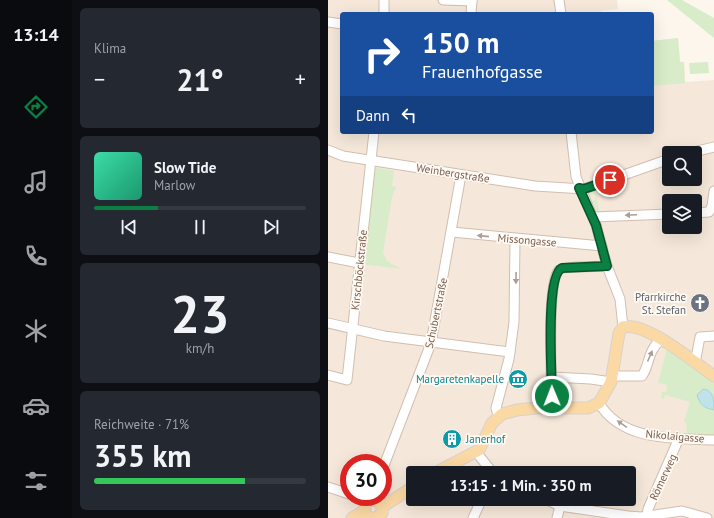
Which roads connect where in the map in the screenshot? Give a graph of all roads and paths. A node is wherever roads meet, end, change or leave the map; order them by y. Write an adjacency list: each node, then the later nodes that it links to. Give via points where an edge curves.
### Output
1 (384, 0): 5 (street)
2 (443, 0): 4 (street)
3 (559, 0): 7 (street)
4 (472, 1): 6 (street)
5 (384, 12)
6 (471, 12)
7 (561, 12)
8 (328, 22): 9 (street)
9 (340, 24)
10 (374, 134): 15 (street, Kirschböckstraße)
11 (571, 134): 18 (street, via 573,163)
12 (714, 147): 14 (street)
13 (328, 150): 15 (street, Weinbergstraße)
14 (702, 150)
15 (372, 161): 17 (street, Weinbergstraße); 28 (street, Kirschböckstraße)
16 (662, 161): 18 (street, Weinbergstraße)
17 (461, 175): 18 (street, Weinbergstraße, via 535,186); 24 (street, Schubertstraße)
18 (579, 188): 23 (street)
19 (714, 191): 20 (street)
20 (713, 206): 21 (street, via 709,212)
21 (702, 212)
22 (662, 214): 23 (street, one-way to 23)
23 (593, 217): 26 (street)
24 (452, 232): 25 (street, Missongasse, one-way to 24); 35 (street, Schubertstraße)
25 (515, 239): 26 (street, Missongasse); 36 (street, one-way to 36, via 515,305)
26 (602, 246): 29 (street)
27 (328, 257): 28 (street)
28 (359, 263): 32 (street, Kirschböckstraße)
29 (607, 266): 31 (street, via 620,299); 40 (street, via 562,268 556,274 550,332)
30 (328, 323): 32 (street)
31 (623, 327): 34 (main road, via 640,329); 41 (main road, via 619,333)
32 (353, 328): 35 (street); 38 (street, Kirschböckstraße, via 347,380)
33 (714, 336): 37 (street, via 700,337)
34 (662, 339): 37 (main road); 41 (street, one-way to 34, via 642,376 650,354 657,342)
35 (431, 344): 36 (street); 48 (street, Schubertstraße)
36 (510, 352): 44 (street, via 496,408)
37 (696, 363): 39 (main road)
38 (328, 375)
39 (714, 376)
40 (552, 377): 41 (street); 43 (street)
41 (612, 379): 42 (main road)
42 (599, 403): 43 (main road, via 588,408); 45 (street, Nikolaigasse, one-way to 42, via 629,430 608,415)
43 (552, 407): 44 (main road, via 517,410)
44 (498, 416): 47 (main road, via 492,423 483,445)
45 (679, 438): 46 (street, Nikolaigasse); 57 (street, Römerweg)
46 (714, 440)
47 (476, 452): 49 (main road); 50 (street)
48 (388, 454)
49 (449, 466)
50 (487, 466)
51 (328, 487): 52 (street)
52 (340, 491)
53 (406, 491): 56 (main road)
54 (479, 506): 59 (street)
55 (560, 506): 57 (street, via 628,516); 60 (street)
56 (372, 510): 58 (main road)
57 (647, 516): 61 (street, via 682,511)
58 (352, 518)
59 (473, 518)
60 (557, 518)
61 (707, 518)

